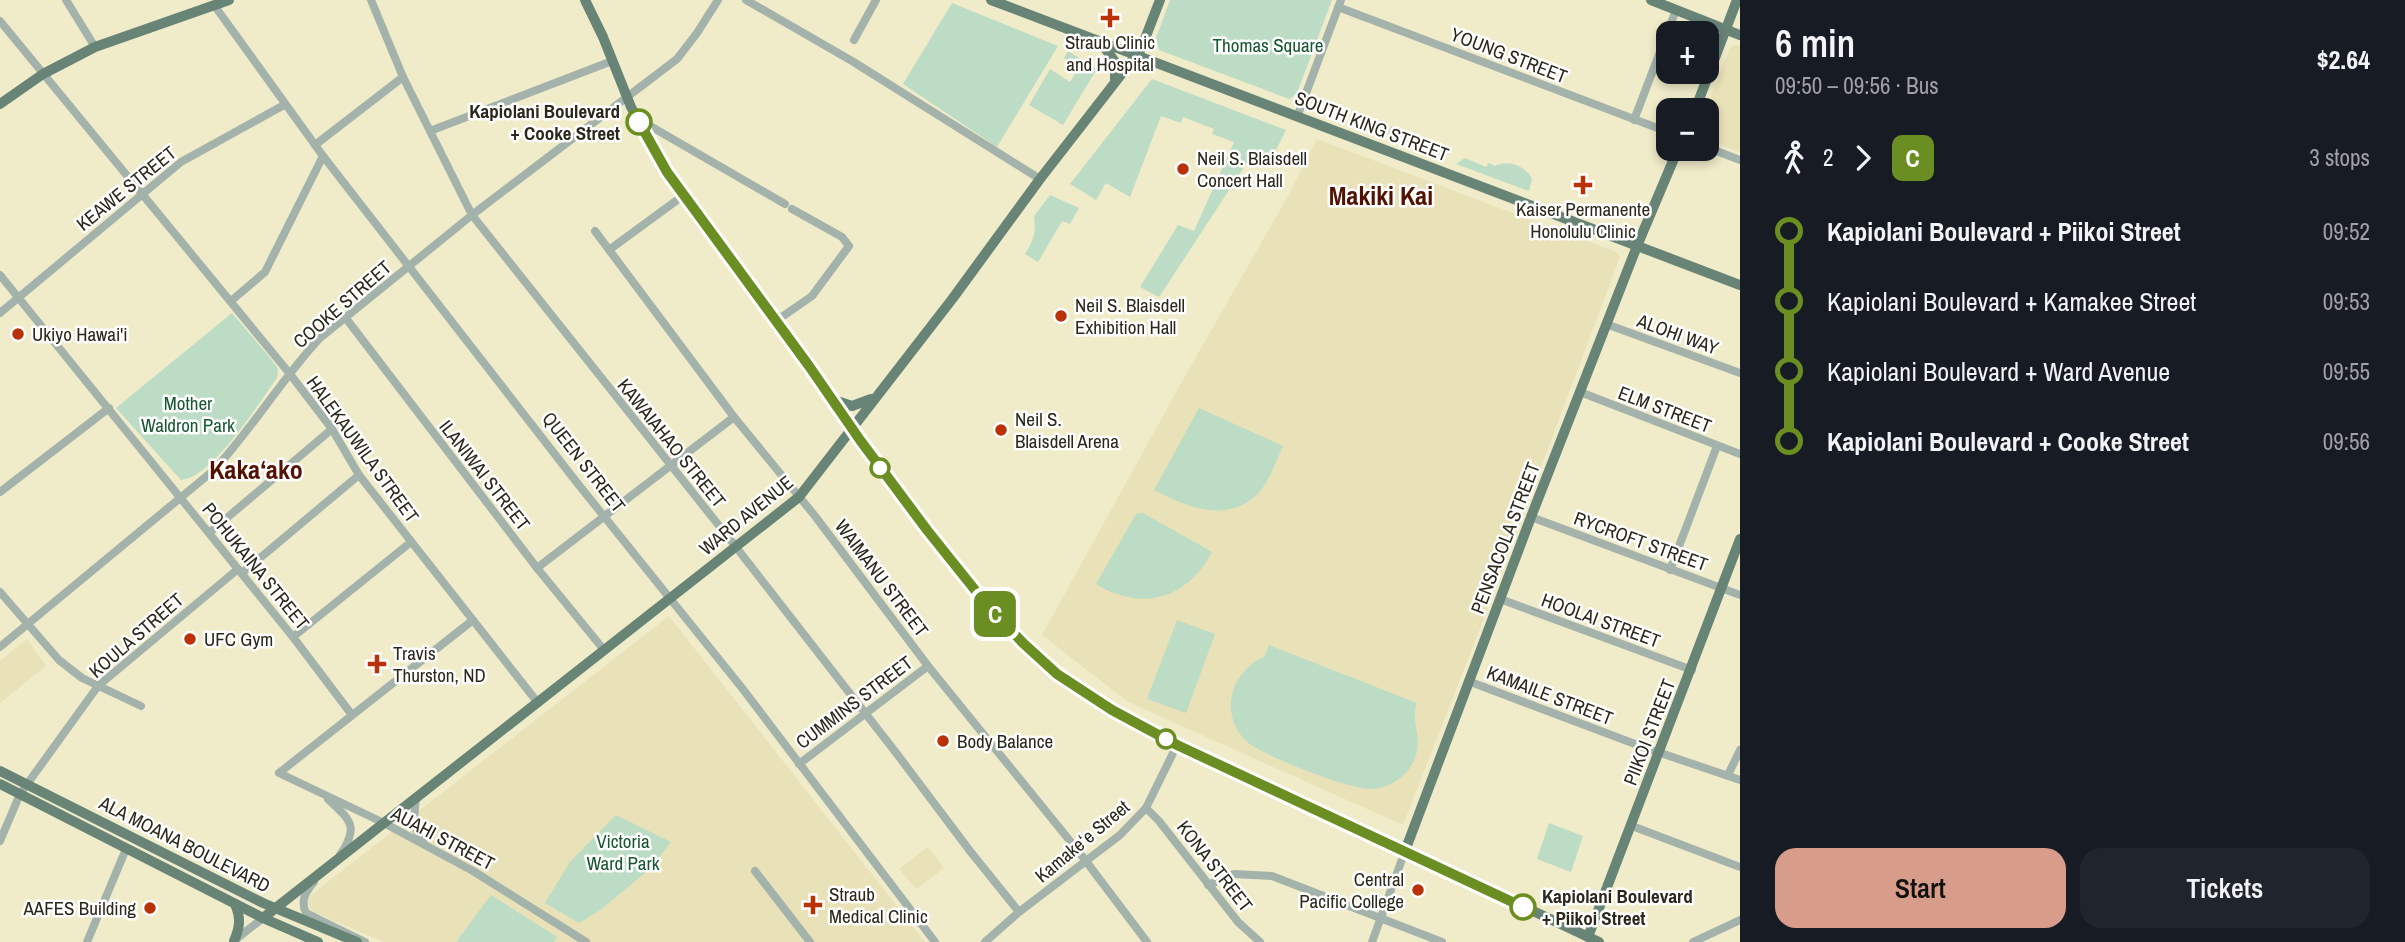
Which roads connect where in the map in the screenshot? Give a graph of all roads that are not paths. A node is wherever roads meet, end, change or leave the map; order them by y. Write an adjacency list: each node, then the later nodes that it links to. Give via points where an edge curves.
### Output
1 (66, 0): 20 (street)
2 (229, 0): 12 (main road)
3 (371, 0): 24 (street, KAWAIAHAO STREET)
4 (585, 0): 22 (main road)
5 (718, 0): 26 (street, COOKE STREET, via 677,59)
6 (746, 0): 40 (street)
7 (876, 0): 18 (street)
8 (991, 0): 19 (main road, SOUTH KING STREET)
9 (1160, 0): 21 (main road, WARD AVENUE)
10 (1651, 0): 14 (main road)
11 (1738, 0): 16 (main road)
12 (212, 3): 20 (main road); 29 (street, QUEEN STREET)
13 (1340, 4): 30 (street); 32 (street, YOUNG STREET)
14 (1676, 10): 16 (main road); 32 (street)
15 (0, 21): 23 (street, HALEKAUWILA STREET)
16 (1727, 29): 17 (main road); 27 (main road)
17 (1740, 34)
18 (854, 40)
19 (1100, 41): 21 (main road, SOUTH KING STREET); 25 (main road, via 1115,62)
20 (95, 47): 23 (main road)
21 (1135, 55): 25 (main road, WARD AVENUE); 30 (main road, SOUTH KING STREET)
22 (612, 61): 26 (main road); 34 (street)
23 (43, 74): 28 (main road); 41 (street, HALEKAUWILA STREET)
24 (403, 77): 34 (street, KAWAIAHAO STREET); 35 (street)
25 (1115, 81): 40 (main road, WARD AVENUE)
26 (626, 95): 31 (main road); 43 (street, COOKE STREET)
27 (1700, 98)
28 (0, 104)
29 (284, 105): 35 (street, QUEEN STREET); 41 (street, KEAWE STREET, via 181,162)
30 (1297, 117): 45 (main road, SOUTH KING STREET)
31 (638, 119): 42 (main road); 54 (street, via 842,237 849,246 812,296)
32 (1634, 120): 33 (street, YOUNG STREET)
33 (1656, 128)
34 (430, 131): 43 (street, KAWAIAHAO STREET)
35 (315, 145): 37 (street, QUEEN STREET)
36 (1719, 152): 38 (street)
37 (323, 156): 47 (street, QUEEN STREET); 51 (street, via 265,272)
38 (1740, 160)
39 (1673, 161): 45 (main road, PENSACOLA STREET)
40 (1040, 179): 58 (main road, WARD AVENUE)
41 (142, 194): 50 (street, KEAWE STREET); 51 (street, HALEKAUWILA STREET)
42 (684, 195): 46 (street); 54 (main road)
43 (472, 215): 47 (street, COOKE STREET); 67 (street, KAWAIAHAO STREET)
44 (596, 231): 46 (street, WAIMANU STREET)
45 (1637, 246): 49 (main road, SOUTH KING STREET); 55 (main road, PENSACOLA STREET)
46 (609, 250): 62 (street, WAIMANU STREET)
47 (410, 266): 53 (street, COOKE STREET); 72 (street, QUEEN STREET)
48 (0, 275): 50 (street, POHUKAINA STREET)
49 (1740, 285)
50 (19, 298): 52 (street, KEAWE STREET); 61 (street, POHUKAINA STREET)
51 (231, 302): 57 (street, HALEKAUWILA STREET)
52 (0, 313)
53 (345, 317): 57 (street, COOKE STREET); 78 (street, ILANIWAI STREET)
54 (776, 321): 60 (main road)
55 (1606, 324): 56 (street, ALOHI WAY); 59 (main road, PENSACOLA STREET)
56 (1740, 373)
57 (290, 374): 63 (street, HALEKAUWILA STREET); 71 (street, COOKE STREET, via 237,445)
58 (881, 390): 60 (main road, via 857,405 846,406); 64 (main road, WARD AVENUE)
59 (1580, 392): 65 (street, ELM STREET); 73 (main road, PENSACOLA STREET)
60 (832, 399): 64 (main road)
61 (109, 408): 69 (street); 71 (street, POHUKAINA STREET)
62 (734, 417): 67 (street); 70 (street, WAIMANU STREET)
63 (332, 429): 68 (street, HALEKAUWILA STREET); 74 (street)
64 (852, 429): 70 (main road, WARD AVENUE); 99 (main road, via 958,570 1023,643 1072,685)
65 (1717, 446): 66 (street, ELM STREET); 79 (street)
66 (1740, 454)
67 (670, 467): 72 (street); 77 (street, KAWAIAHAO STREET)
68 (359, 475): 76 (street, HALEKAUWILA STREET); 80 (street, KOULA STREET)
69 (0, 492)
70 (799, 497): 77 (main road, WARD AVENUE); 91 (street, WAIMANU STREET)
71 (181, 498): 74 (street, POHUKAINA STREET); 87 (street, COOKE STREET)
72 (605, 517): 78 (street); 84 (street, QUEEN STREET)
73 (1531, 517): 79 (street, RYCROFT STREET); 85 (main road, PENSACOLA STREET)
74 (209, 533): 80 (street, POHUKAINA STREET)
75 (1740, 539): 81 (main road, PIIKOI STREET)
76 (411, 542): 86 (street, HALEKAUWILA STREET); 88 (street)
77 (736, 547): 84 (main road, WARD AVENUE); 97 (street, KAWAIAHAO STREET)
78 (537, 568): 90 (street, ILANIWAI STREET)
79 (1670, 570): 81 (street, RYCROFT STREET)
80 (240, 571): 88 (street, POHUKAINA STREET); 94 (street, KOULA STREET)
81 (1721, 588): 83 (street, RYCROFT STREET); 92 (main road, PIIKOI STREET)
82 (0, 592): 87 (street)
83 (1740, 595)
84 (670, 598): 90 (main road, WARD AVENUE); 102 (street, QUEEN STREET)
85 (1500, 599): 92 (street, HOOLAI STREET); 93 (main road, PENSACOLA STREET)
86 (473, 620): 95 (street, HALEKAUWILA STREET); 98 (street)
87 (28, 624): 89 (street, COOKE STREET); 94 (street, via 59,660)
88 (293, 637): 98 (street, POHUKAINA STREET)
89 (0, 647)
90 (604, 650): 95 (main road, WARD AVENUE)
91 (928, 666): 97 (street, CUMMINS STREET); 118 (street, WAIMANU STREET)
92 (1692, 670): 101 (main road, PIIKOI STREET)
93 (1468, 681): 101 (street, KAMAILE STREET); 117 (main road, PENSACOLA STREET)
94 (98, 686): 96 (street); 107 (street, KOULA STREET)
95 (538, 703): 110 (main road, WARD AVENUE)
96 (141, 706)
97 (864, 713): 102 (street, CUMMINS STREET); 125 (street, KAWAIAHAO STREET)
98 (352, 715): 108 (street, AUAHI STREET, via 279,773)
99 (1177, 745): 111 (street, Kamakeʻe Street); 117 (main road)
100 (1740, 750): 104 (street)
101 (1659, 752): 104 (street, KAMAILE STREET); 113 (main road, PIIKOI STREET)
102 (799, 764): 137 (street, QUEEN STREET)
103 (0, 771): 107 (main road, ALA MOANA BOULEVARD)
104 (1728, 775): 105 (street, KAMAILE STREET)
105 (1740, 780)
106 (0, 784): 109 (main road, ALA MOANA BOULEVARD)
107 (27, 784): 109 (street, KOULA STREET); 124 (main road, ALA MOANA BOULEVARD)
108 (320, 793): 112 (street, AUAHI STREET); 120 (street, via 351,826 345,847)
109 (20, 794): 114 (street, KOULA STREET); 116 (main road, ALA MOANA BOULEVARD)
110 (416, 798): 112 (main road, WARD AVENUE); 115 (street, via 414,821)
111 (1146, 808): 118 (street, Kamakeʻe Street); 122 (street, KONA STREET)
112 (384, 823): 115 (street, AUAHI STREET); 120 (main road, WARD AVENUE)
113 (1632, 826): 119 (street); 129 (main road, PIIKOI STREET)
114 (0, 841)
115 (425, 845): 135 (street, AUAHI STREET)
116 (126, 849): 123 (main road, ALA MOANA BOULEVARD); 130 (street)
117 (1405, 851): 127 (street, PENSACOLA STREET); 129 (main road)
118 (1086, 862): 125 (street, Kamakeʻe Street); 139 (street, WAIMANU STREET)
119 (1740, 867)
120 (327, 868): 124 (main road, WARD AVENUE); 134 (street, via 306,892 305,911)
121 (755, 871): 136 (street)
122 (1208, 885): 127 (street, via 1234,874 1272,876); 140 (street, KONA STREET)
123 (235, 904): 126 (main road, ALA MOANA BOULEVARD); 131 (main road, via 241,917)
124 (276, 908): 126 (main road, WARD AVENUE); 133 (main road, ALA MOANA BOULEVARD)
125 (1019, 912): 138 (street, Kamakeʻe Street)
126 (263, 918): 131 (street, WARD AVENUE); 132 (main road, ALA MOANA BOULEVARD)
127 (1380, 919): 141 (street, PENSACOLA STREET); 142 (street)
128 (1740, 920): 143 (street)
129 (1589, 941)
130 (87, 942)
131 (233, 942)
132 (318, 942)
133 (357, 942)
134 (365, 942)
135 (586, 942)
136 (810, 942)
137 (934, 942)
138 (985, 942)
139 (1147, 942)
140 (1261, 942)
141 (1372, 942)
142 (1442, 942)
143 (1693, 942)

